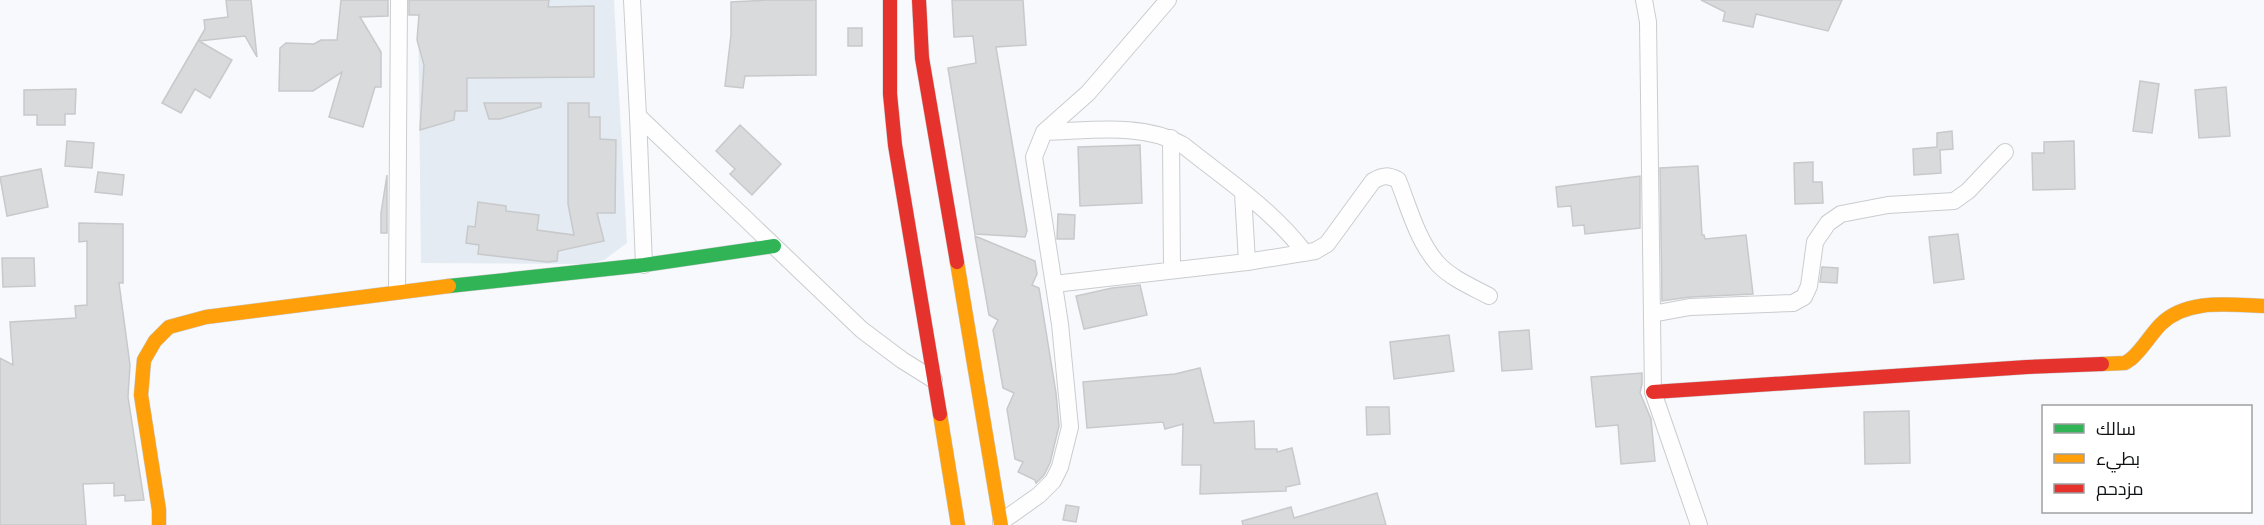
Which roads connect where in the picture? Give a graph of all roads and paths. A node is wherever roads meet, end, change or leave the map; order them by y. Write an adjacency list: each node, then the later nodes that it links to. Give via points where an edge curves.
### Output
1 (399, 0): 18 (street)
2 (632, 0): 7 (street)
3 (890, 0): 22 (street, via 890,94 895,145)
4 (919, 0): 24 (street, via 922,58)
5 (1168, 0): 8 (street, via 1088,93)
6 (1644, 0): 21 (street, via 1648,22)
7 (638, 116): 12 (street); 15 (street)
8 (1044, 132): 9 (street, via 1131,130); 17 (street, via 1034,157)
9 (1171, 138): 11 (street); 16 (street)
10 (2005, 152): 21 (street, via 1954,201 1879,207 1841,214 1828,223 1815,242 1809,286 1804,297 1793,303 1690,307)
11 (1243, 193): 13 (street, via 1290,232); 14 (street)
12 (774, 246): 15 (street); 22 (street, via 862,330)
13 (1305, 253): 14 (street); 19 (street, via 1327,244 1373,181 1390,176 1398,180 1427,251 1439,266)
14 (1247, 262): 16 (street)
15 (644, 265): 18 (street)
16 (1172, 270): 17 (street)
17 (1054, 284): 24 (street, via 1070,427 1053,481)
18 (397, 291): 25 (street, via 206,317 169,327 144,360 141,395)
19 (1489, 296)
20 (2264, 306): 23 (street, via 2217,305 2179,310 2163,322 2135,358 2125,363)
21 (1652, 314): 23 (street)
22 (934, 380): 26 (street)
23 (1653, 392): 27 (street)
24 (1001, 523)
25 (159, 525)
26 (958, 525)
27 (1699, 525)

